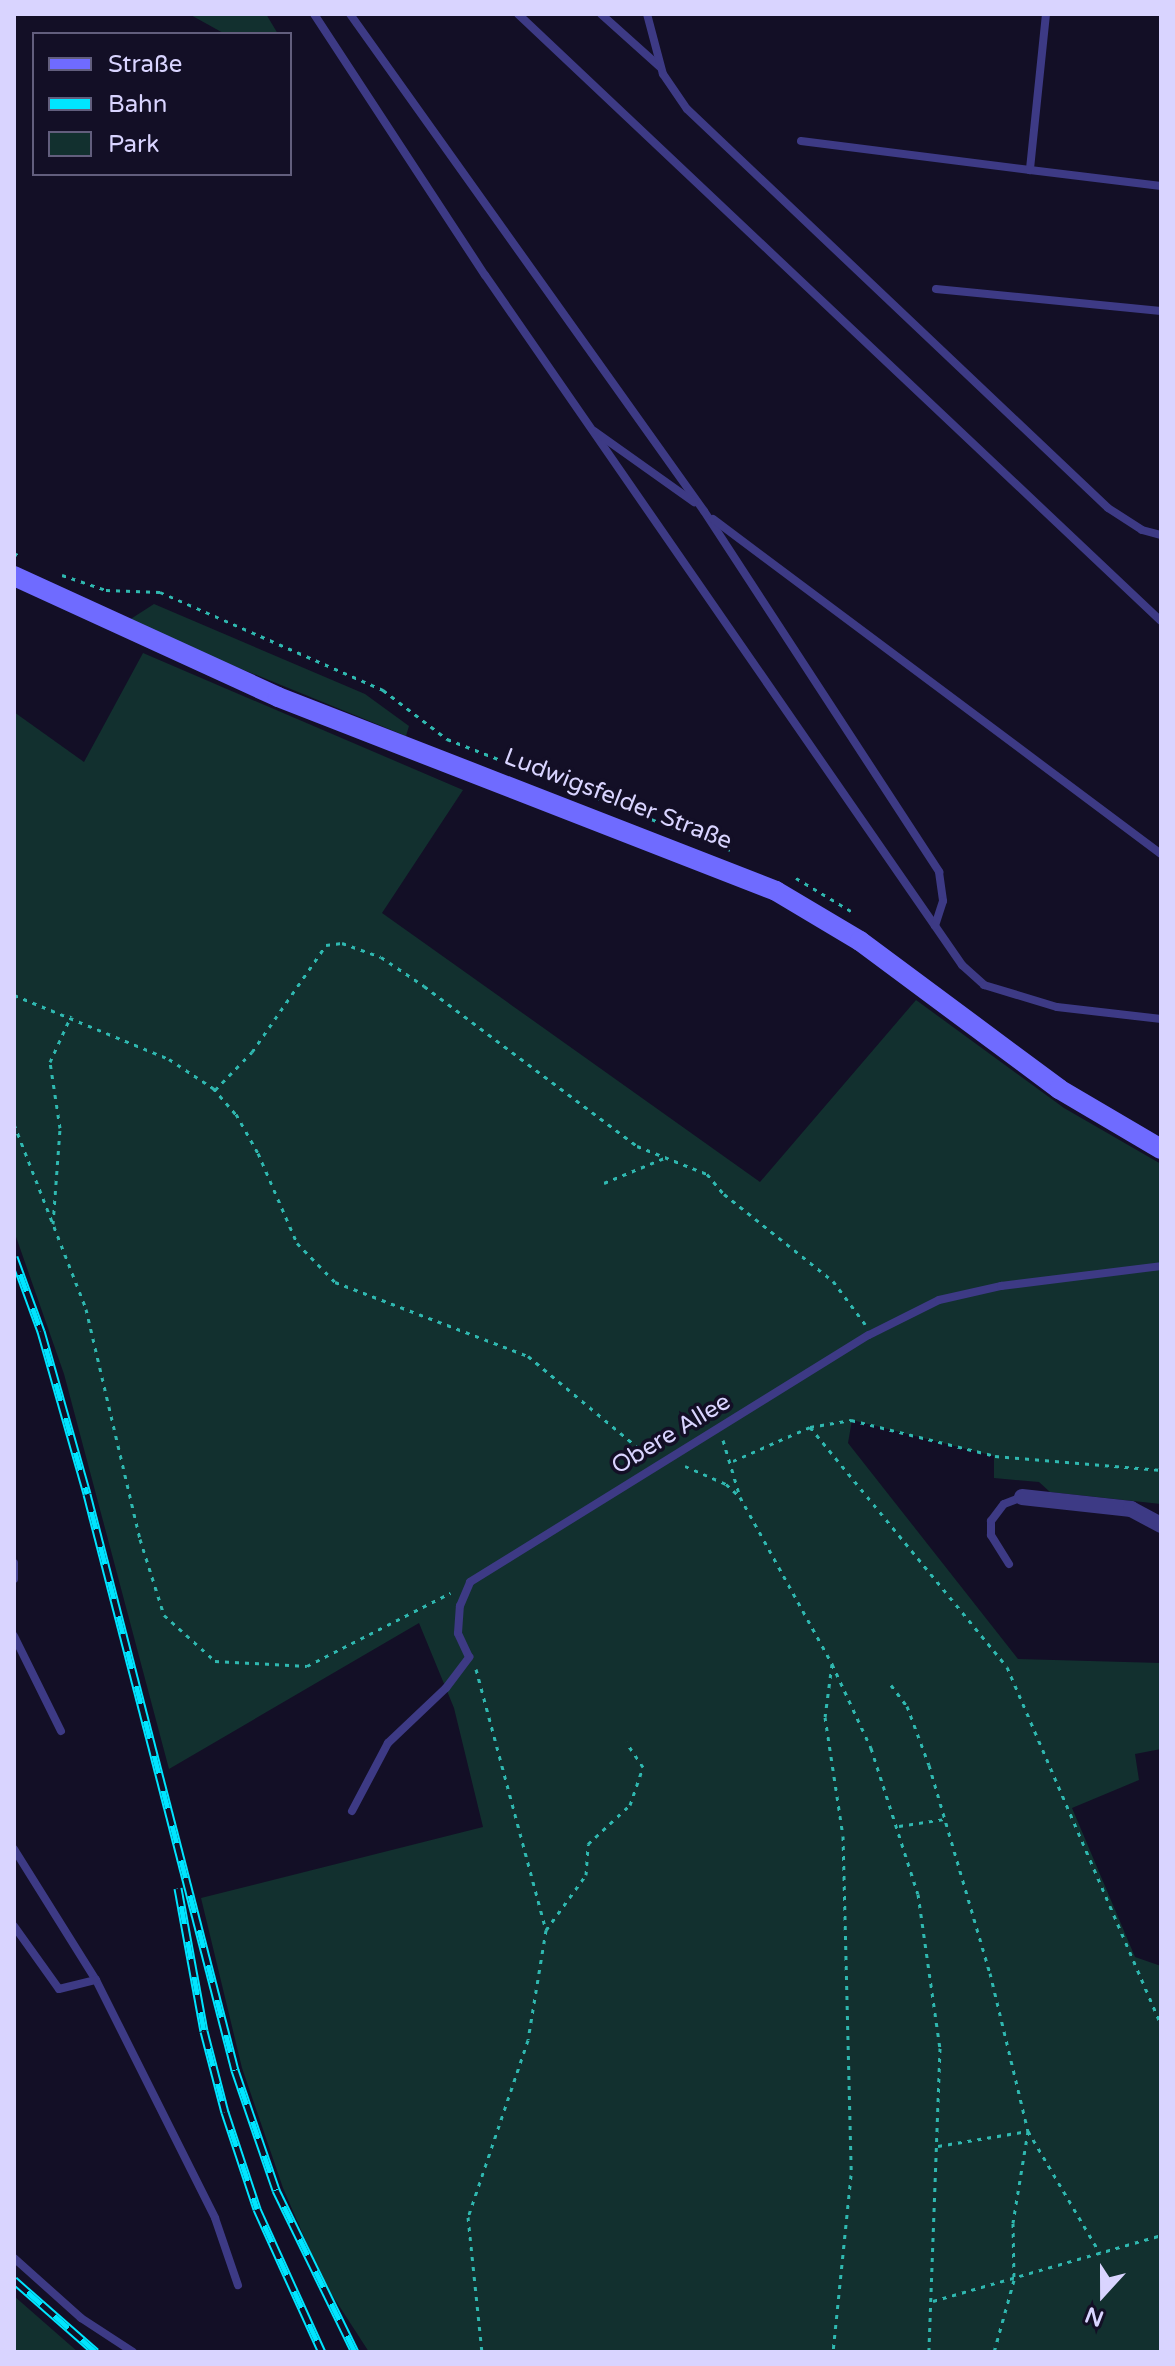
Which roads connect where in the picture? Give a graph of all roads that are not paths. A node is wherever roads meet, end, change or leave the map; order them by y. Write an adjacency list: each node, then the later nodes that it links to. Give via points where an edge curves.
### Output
1 (314, 14): 13 (lane)
2 (350, 14): 14 (lane)
3 (518, 14): 17 (lane)
4 (601, 14): 7 (lane)
5 (647, 14): 7 (lane)
6 (1046, 14): 9 (lane)
7 (661, 68): 15 (lane, via 687,109 1108,508 1142,530)
8 (801, 141): 9 (lane)
9 (1030, 170): 10 (lane)
10 (1161, 186)
11 (936, 289): 12 (lane)
12 (1161, 311)
13 (589, 428): 14 (lane); 19 (lane)
14 (704, 511): 18 (lane); 19 (lane, via 939,872 943,901)
15 (1161, 535)
16 (14, 576): 21 (street, Ludwigsfelder Straße, via 278,697 776,891 860,941 1059,1089)
17 (1161, 621)
18 (1161, 854)
19 (935, 926): 20 (lane, via 962,965 984,985 1057,1007)
20 (1161, 1019)
21 (1161, 1149)
22 (1161, 1266): 30 (lane, Obere Allee, via 1001,1286 939,1300 869,1335 470,1582 460,1606 458,1633 469,1657 446,1688 388,1743)
23 (1022, 1497): 24 (street, via 1131,1509); 26 (lane, via 1004,1504 991,1521 991,1535)
24 (1161, 1525)
25 (14, 1563): 27 (lane)
26 (1009, 1564)
27 (14, 1579)
28 (14, 1636): 29 (lane)
29 (61, 1731)
30 (352, 1811)
31 (14, 1849): 33 (lane)
32 (14, 1926): 33 (lane, via 59,1989)
33 (96, 1980): 35 (lane, via 215,2218)
34 (14, 2258): 36 (lane, via 81,2318)
35 (238, 2285)
36 (133, 2352)

